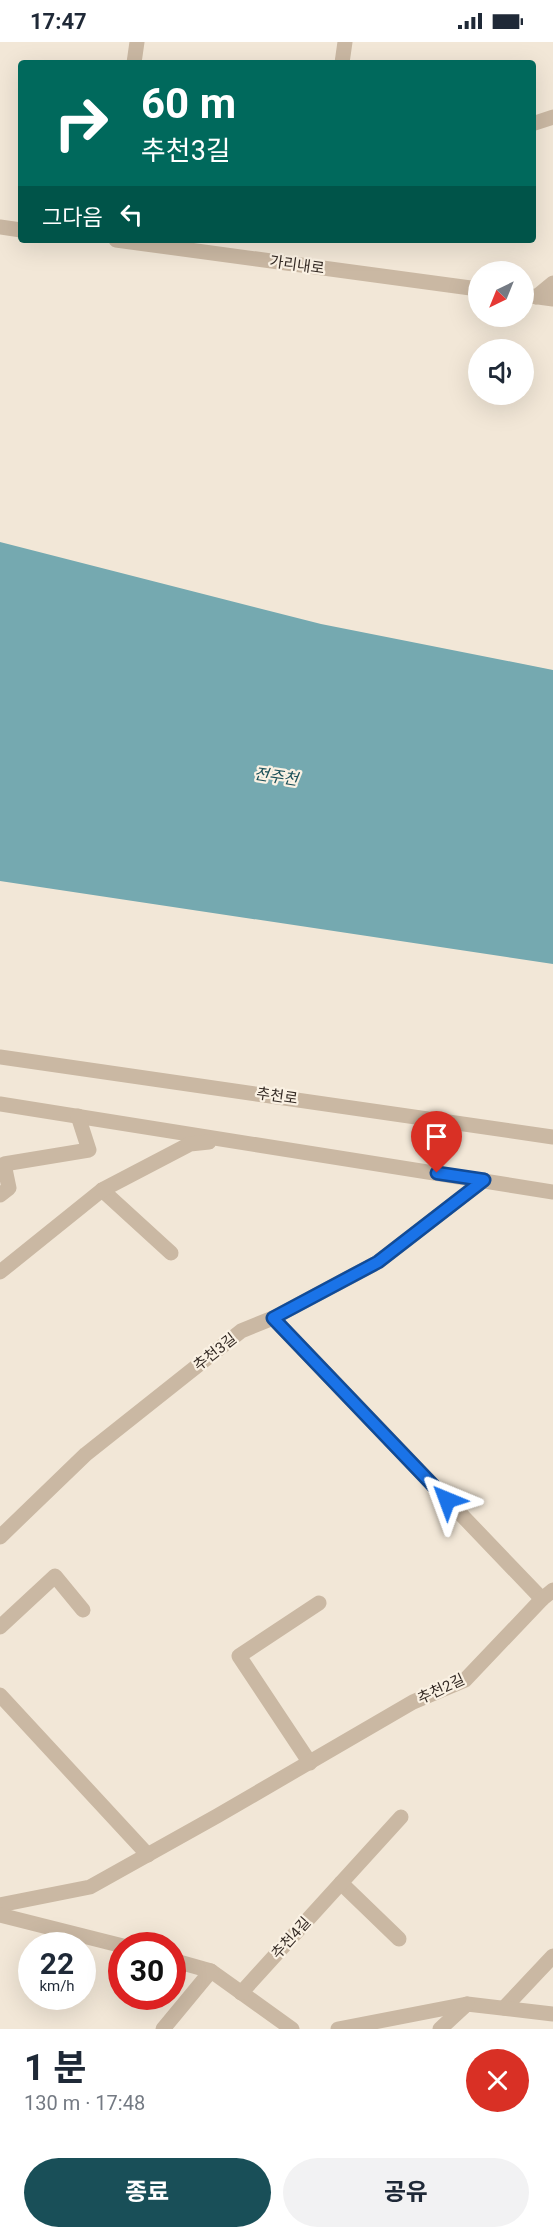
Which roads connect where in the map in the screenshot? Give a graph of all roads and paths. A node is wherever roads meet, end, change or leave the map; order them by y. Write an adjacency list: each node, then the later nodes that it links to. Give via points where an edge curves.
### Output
1 (137, 42): 3 (street)
2 (345, 42): 4 (street)
3 (134, 60)
4 (342, 60)
5 (553, 117): 6 (street)
6 (536, 123)
7 (0, 227): 8 (street)
8 (18, 230)
9 (138, 243): 11 (street, 가리내로)
10 (553, 283): 12 (street)
11 (468, 288)
12 (534, 294)
13 (534, 297): 14 (street)
14 (553, 299)
15 (0, 1057): 18 (street, 추천로)
16 (0, 1104): 17 (street)
17 (78, 1116): 19 (street); 23 (street, via 89,1150 4,1164 9,1188)
18 (553, 1137)
19 (227, 1139): 20 (street); 21 (street, via 190,1144)
20 (484, 1180): 22 (street); 26 (street, 추천3길, via 378,1262)
21 (102, 1190): 24 (street); 25 (street)
22 (553, 1192)
23 (0, 1195)
24 (171, 1253)
25 (0, 1272)
26 (273, 1318): 27 (street, 추천3길, via 241,1331 86,1454); 28 (street)
27 (0, 1537)
28 (548, 1594): 33 (street, 추천2길, via 465,1680 413,1702)
29 (319, 1603): 33 (street, via 239,1656)
30 (83, 1610): 31 (street, via 55,1576)
31 (0, 1628)
32 (0, 1695): 35 (street)
33 (310, 1762): 35 (street, 추천2길)
34 (401, 1817): 36 (street, 추천4길)
35 (148, 1855): 37 (street, 추천2길, via 90,1887)
36 (341, 1883): 39 (street); 44 (street, 추천4길)
37 (0, 1905)
38 (0, 1916): 40 (street)
39 (399, 1939)
40 (108, 1942)
41 (553, 1956): 46 (street)
42 (186, 1964): 43 (street)
43 (211, 1971): 44 (street); 48 (street)
44 (241, 1993): 49 (street)
45 (467, 2004): 46 (street); 50 (street); 51 (street)
46 (504, 2008): 47 (street)
47 (553, 2014)
48 (163, 2029)
49 (292, 2029)
50 (338, 2029)
51 (441, 2029)

